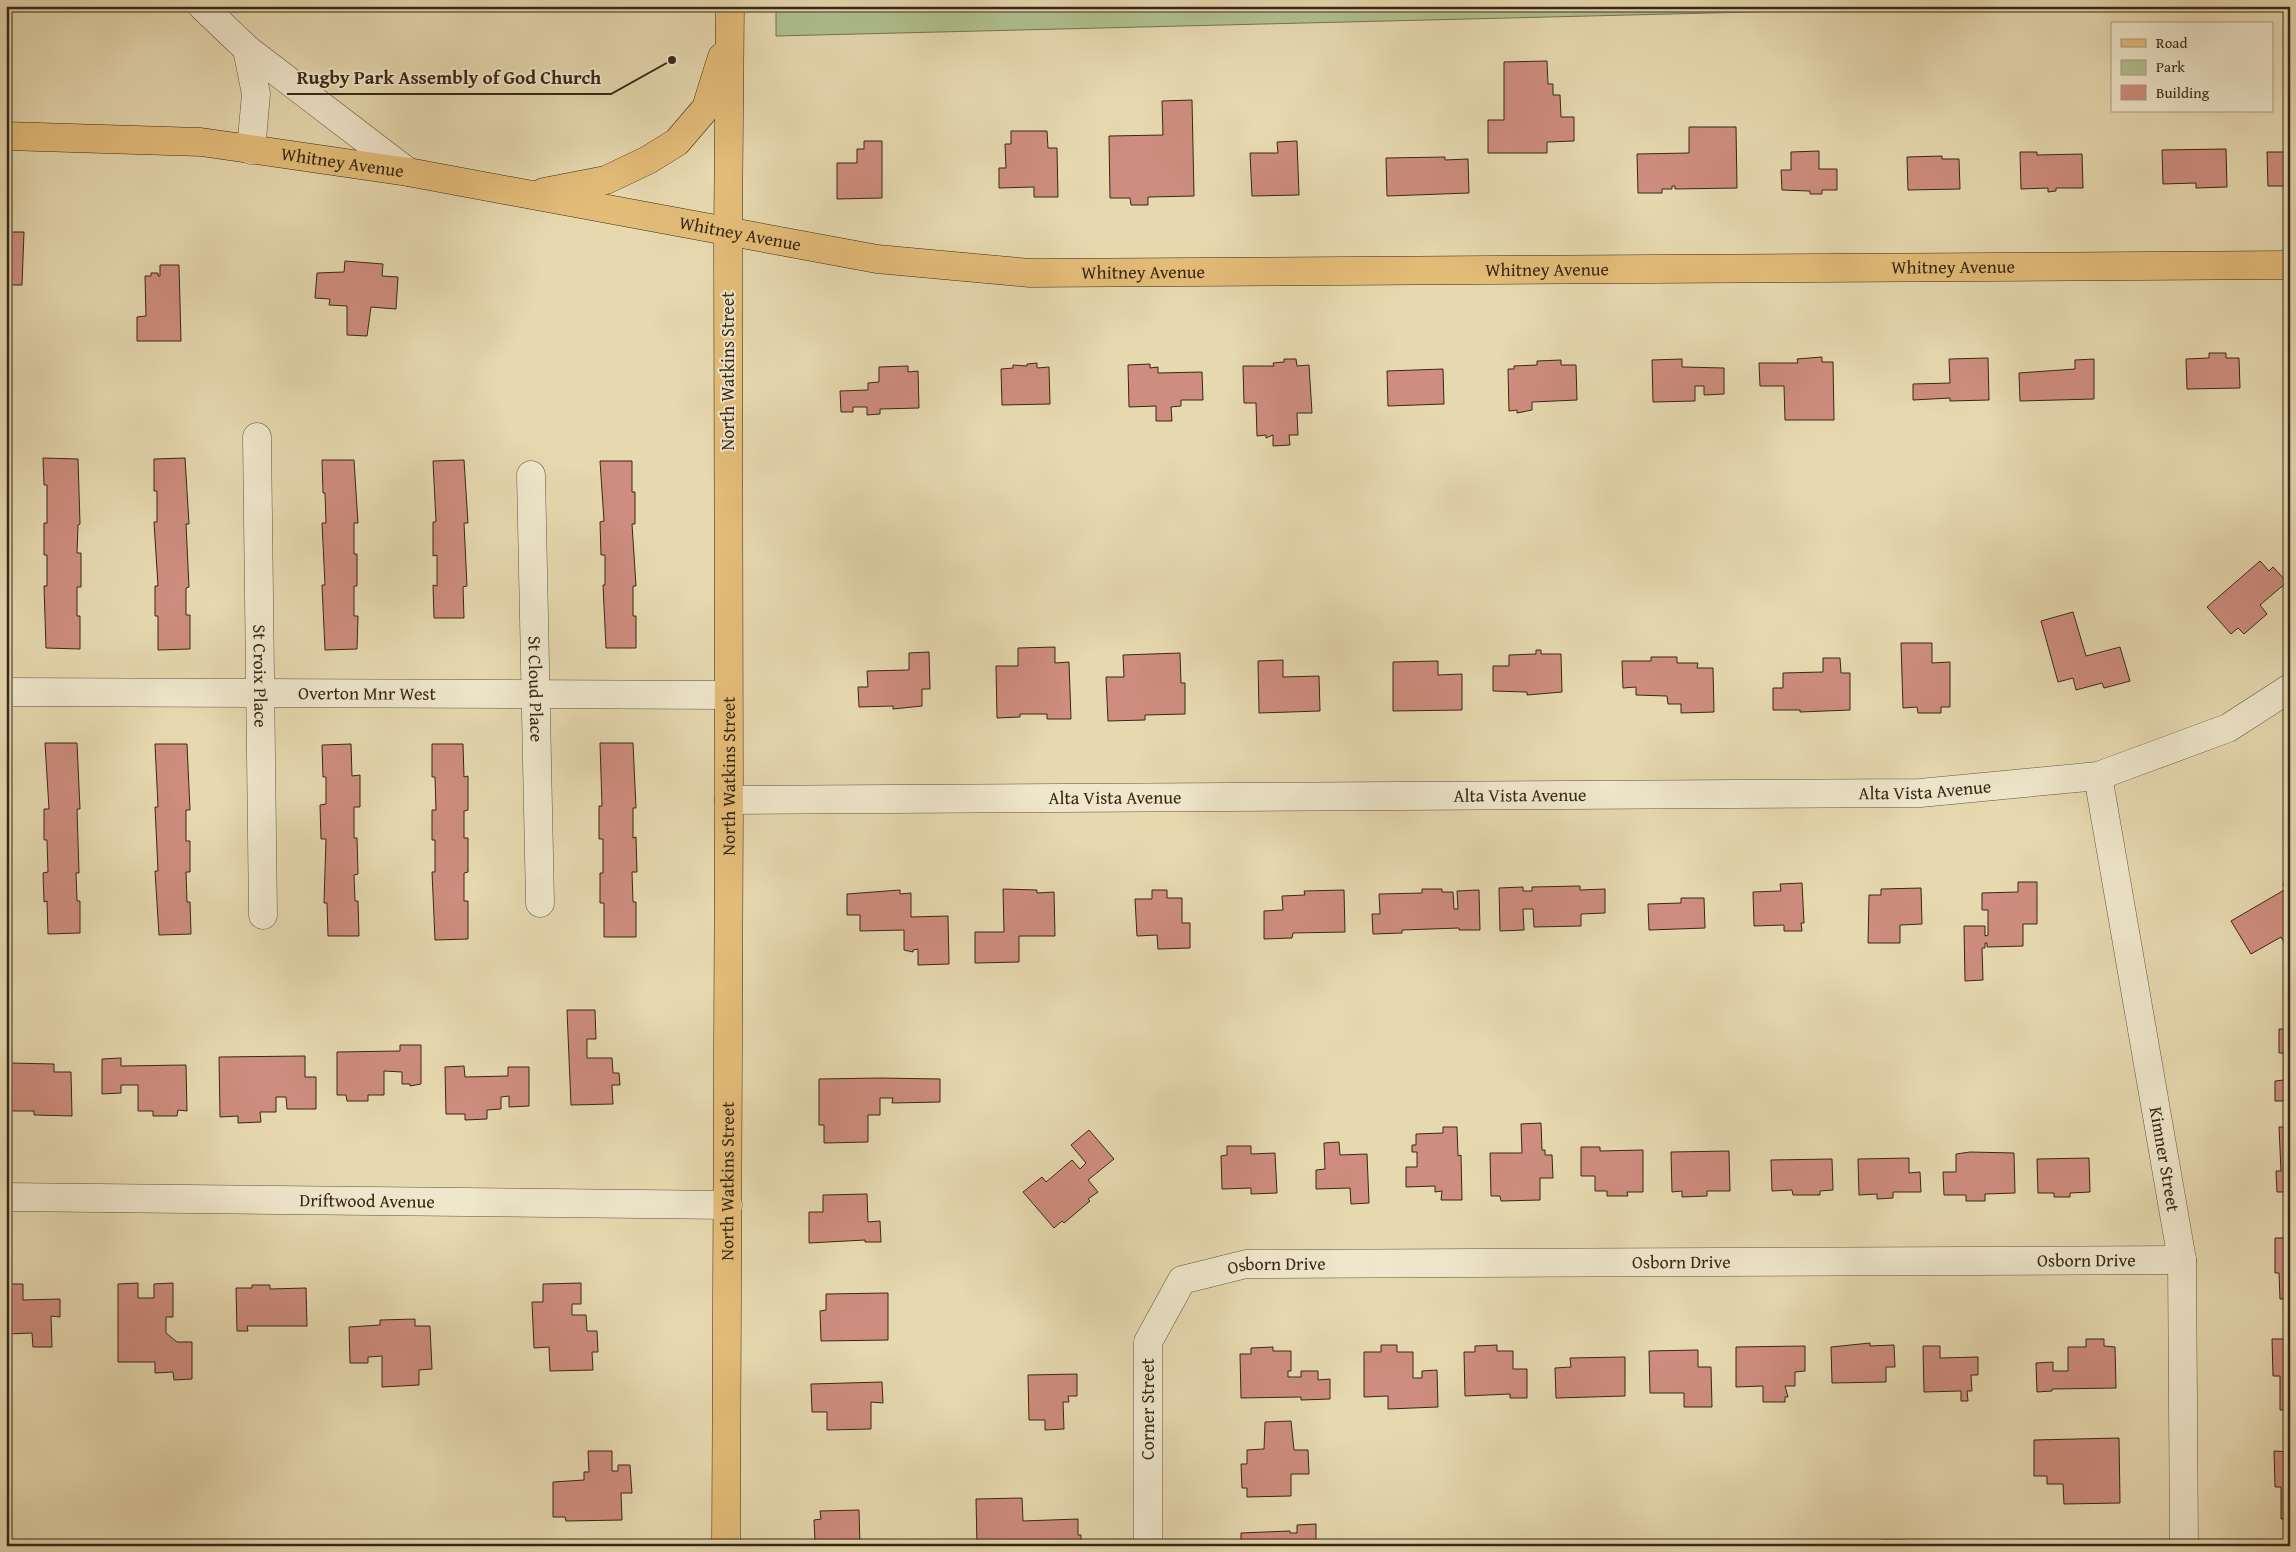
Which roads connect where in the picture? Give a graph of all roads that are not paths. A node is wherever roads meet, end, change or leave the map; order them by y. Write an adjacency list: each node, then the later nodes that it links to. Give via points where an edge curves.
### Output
1 (202, 6): 4 (street)
2 (730, 6): 3 (main road, North Watkins Street)
3 (730, 35): 8 (main road, via 706,108 677,142 606,180); 9 (main road, North Watkins Street)
4 (247, 49): 6 (street, via 256,94); 7 (street)
5 (6, 136): 6 (main road, Whitney Avenue, via 201,142)
6 (251, 150): 7 (main road, Whitney Avenue)
7 (408, 172): 8 (main road, Whitney Avenue)
8 (529, 195): 9 (main road, Whitney Avenue)
9 (728, 233): 10 (main road, Whitney Avenue, via 877,259 1030,273); 17 (main road, North Watkins Street)
10 (2290, 265)
11 (257, 437): 15 (street, St Croix Place)
12 (531, 475): 16 (street, St Cloud Place)
13 (2290, 688): 18 (street, Alta Vista Avenue, via 2228,728)
14 (6, 692): 15 (street, Overton Mnr West)
15 (260, 693): 16 (street, Overton Mnr West); 21 (street, St Croix Place)
16 (536, 694): 17 (street, Overton Mnr West); 20 (street, St Cloud Place)
17 (728, 695): 19 (main road, North Watkins Street)
18 (2098, 776): 19 (street, Alta Vista Avenue, via 1920,793); 24 (street, Kimner Street)
19 (729, 800): 23 (main road, North Watkins Street)
20 (540, 903)
21 (263, 916)
22 (6, 1197): 23 (street, Driftwood Avenue)
23 (728, 1205): 26 (main road, North Watkins Street)
24 (2182, 1260): 25 (street, Osborn Drive, via 1246,1264); 28 (street, Kimner Street)
25 (1182, 1280): 27 (street, Corner Street, via 1148,1342)
26 (726, 1546)
27 (1148, 1546)
28 (2184, 1546)

